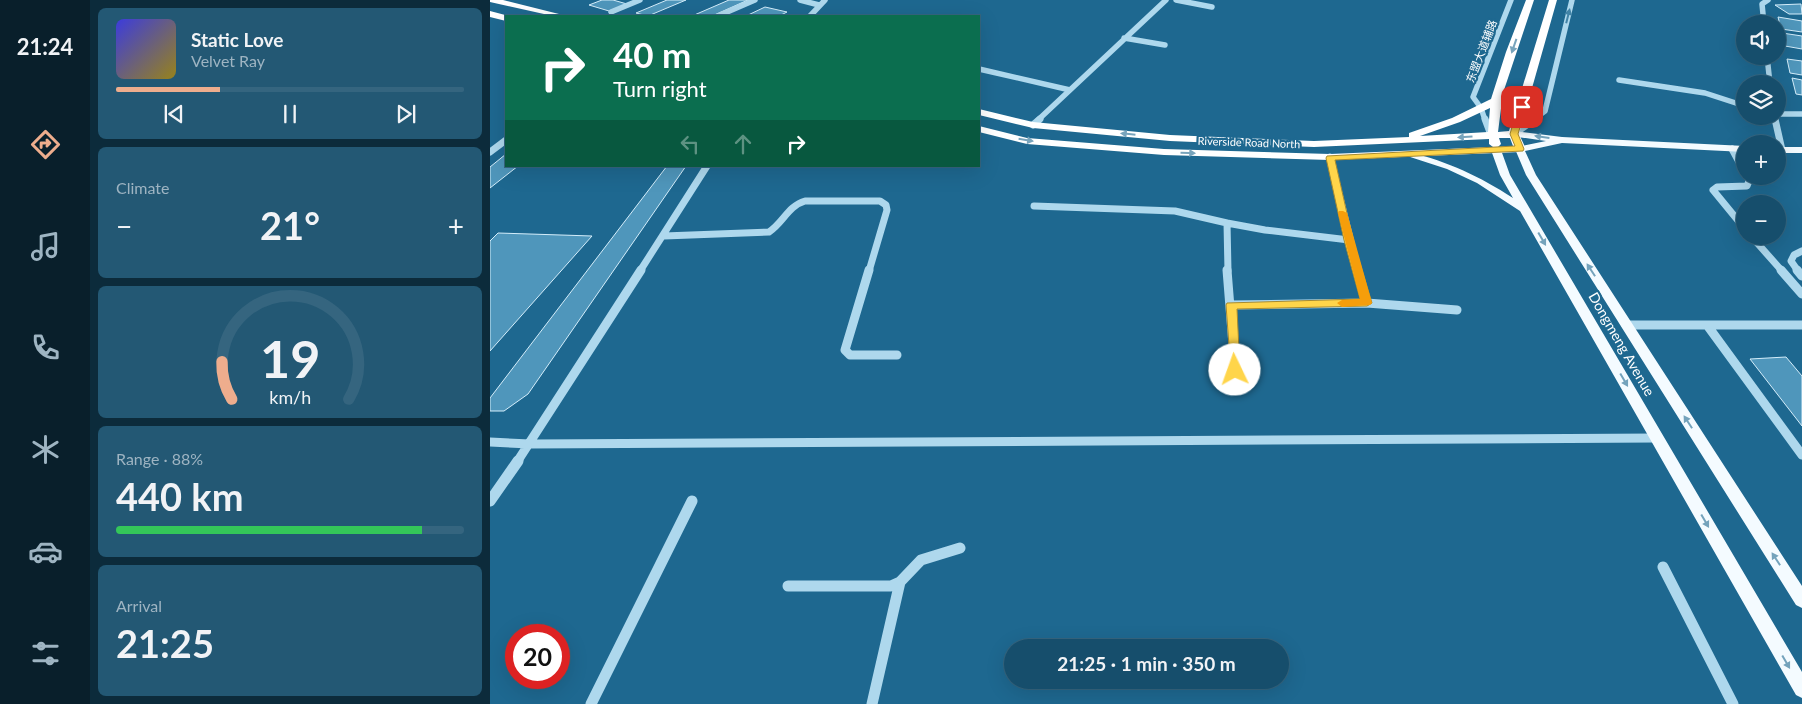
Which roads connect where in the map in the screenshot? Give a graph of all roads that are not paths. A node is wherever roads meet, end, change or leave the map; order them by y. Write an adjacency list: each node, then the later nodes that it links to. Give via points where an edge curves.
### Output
1 (492, 0): 17 (highway)
2 (640, 0): 15 (street)
3 (755, 0): 18 (street)
4 (800, 0): 13 (street)
5 (825, 0): 13 (street)
6 (1166, 0): 22 (street)
7 (1176, 0): 14 (street)
8 (1511, 0): 29 (street, 东盟大道辅路, via 1474,97)
9 (1530, 0): 27 (highway, Dongmeng Avenue, one-way to 27)
10 (1553, 0): 35 (highway)
11 (1572, 0): 35 (street, one-way to 11, via 1545,111)
12 (1768, 0): 20 (street, via 1762,4)
13 (820, 5): 19 (street)
14 (1212, 7)
15 (611, 12)
16 (490, 14): 21 (highway)
17 (559, 15)
18 (720, 15)
19 (811, 15)
20 (1763, 15)
21 (505, 18)
22 (1124, 38): 23 (street); 26 (street)
23 (1165, 45)
24 (980, 69): 26 (street)
25 (1619, 80): 28 (street, via 1705,93)
26 (1070, 90): 33 (street)
27 (1495, 102): 29 (highway); 36 (highway, Dongmeng Avenue)
28 (1736, 103)
29 (1481, 108): 36 (street, 东盟大道辅路); 39 (highway)
30 (980, 112): 33 (highway, Riverside Road North)
31 (1786, 114): 32 (street)
32 (1802, 114)
33 (1033, 125): 39 (highway, Riverside Road North, one-way to 33, via 1314,144 1170,138)
34 (980, 129): 49 (highway, Riverside Road North, one-way to 49, via 1027,141 1154,151)
35 (1514, 134): 36 (highway, Riverside Road North); 37 (main road, one-way to 35); 40 (highway, Dongmeng Avenue)
36 (1491, 135): 39 (highway, Riverside Road North, one-way to 39); 41 (highway, Dongmeng Avenue)
37 (1562, 140): 40 (main road); 42 (main road)
38 (505, 141): 46 (street)
39 (1393, 141)
40 (1520, 149): 41 (highway, Riverside Road North); 65 (main road, Dongmeng Avenue, one-way to 40, via 1531,175)
41 (1496, 150): 47 (highway, Riverside Road North); 53 (main road, Dongmeng Avenue, via 1505,175)
42 (1732, 150): 43 (main road); 48 (street)
43 (1736, 150)
44 (1786, 150): 45 (main road)
45 (1802, 150)
46 (490, 152)
47 (1410, 155): 49 (highway, Riverside Road North); 53 (main road, via 1465,174)
48 (1736, 157)
49 (1330, 158): 57 (street)
50 (706, 167): 56 (street)
51 (1748, 185): 54 (street, via 1714,190)
52 (1034, 206): 55 (street, via 1175,212)
53 (1525, 210): 70 (main road, Dongmeng Avenue, one-way to 70)
54 (1736, 219)
55 (1227, 223): 57 (street); 63 (street)
56 (664, 236): 68 (street, via 769,232 781,223 790,207 797,202 880,202 886,205 845,350 850,355); 72 (street)
57 (1348, 240): 62 (street)
58 (1759, 245): 61 (street)
59 (1802, 252): 60 (street, via 1794,255 1791,261)
60 (1802, 276)
61 (1802, 294)
62 (1367, 303): 63 (street); 64 (street)
63 (1231, 305): 69 (street)
64 (1457, 310)
65 (1626, 325): 66 (street); 80 (main road, Dongmeng Avenue, one-way to 65)
66 (1708, 325): 67 (street); 73 (street)
67 (1802, 325)
68 (897, 356)
69 (1235, 370)
70 (1657, 438): 72 (street); 81 (main road, Dongmeng Avenue, one-way to 81)
71 (490, 442): 72 (street)
72 (530, 444): 74 (street)
73 (1802, 455)
74 (490, 501)
75 (692, 501): 82 (street)
76 (960, 548): 78 (street, via 921,560)
77 (1663, 567): 84 (street)
78 (900, 582): 79 (street, via 892,586); 83 (street)
79 (788, 586)
80 (1802, 600)
81 (1802, 689)
82 (591, 704)
83 (872, 704)
84 (1733, 704)

